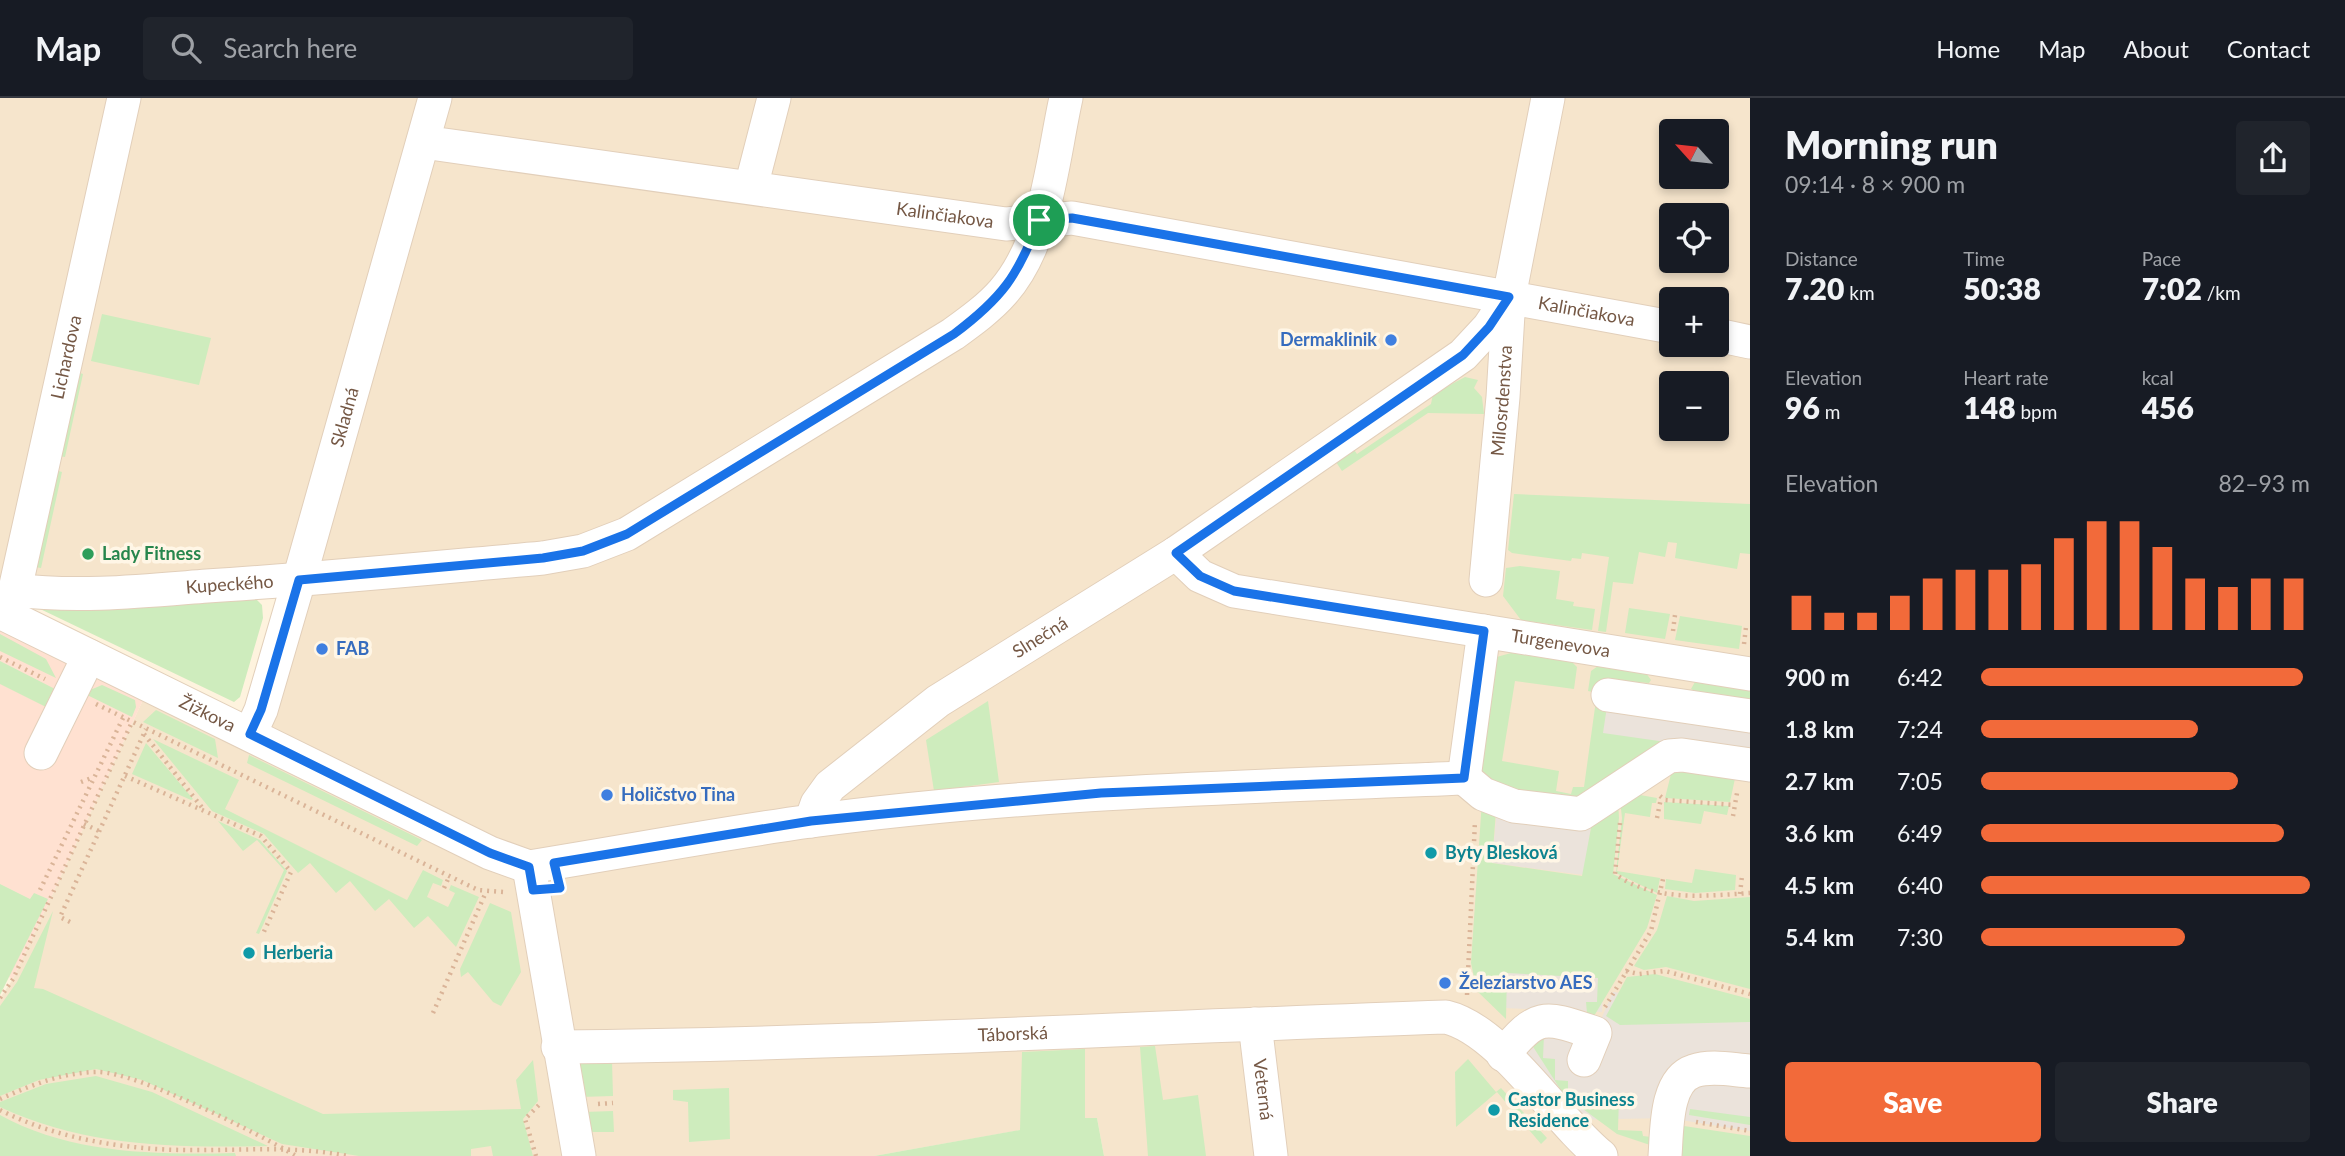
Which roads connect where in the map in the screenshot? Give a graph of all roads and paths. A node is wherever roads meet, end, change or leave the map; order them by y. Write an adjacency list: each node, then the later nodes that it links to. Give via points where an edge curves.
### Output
1 (124, 98): 16 (street, Lichardova)
2 (435, 98): 6 (street, Skladná)
3 (774, 98): 7 (street)
4 (1066, 98): 8 (street, Kupeckého)
5 (1548, 98): 9 (street, Milosrdenstva)
6 (423, 142): 7 (street, Kalinčiakova); 14 (street, Skladná)
7 (751, 187): 8 (street, Kalinčiakova, via 1006,224)
8 (1039, 220): 9 (street, Kalinčiakova, via 1072,218); 14 (street, Kupeckého, via 1024,262 1004,291 979,315 627,534 583,551 543,558)
9 (1509, 297): 10 (street, Kalinčiakova); 13 (street, Slnečná, via 1463,355); 15 (street, Milosrdenstva)
10 (1659, 325)
11 (1729, 338): 12 (street)
12 (1750, 342)
13 (1176, 553): 17 (street, Turgenevova, via 1200,576 1234,591); 38 (street, Slnečná, via 938,701 830,786)
14 (299, 580): 16 (street, Kupeckého, via 130,592 39,593); 26 (street, Skladná)
15 (1486, 580)
16 (8, 606): 18 (street, Žižkova)
17 (1484, 631): 19 (street, Turgenevova); 32 (street)
18 (89, 656): 26 (street, Žižkova); 28 (street)
19 (1678, 663): 20 (street, Turgenevova); 22 (street)
20 (1750, 674)
21 (1608, 695): 22 (street)
22 (1672, 705): 23 (street)
23 (1750, 716)
24 (123, 718): 31 (path)
25 (132, 722): 39 (path)
26 (250, 734): 43 (street, Žižkova, via 490,853)
27 (183, 747): 42 (path)
28 (41, 754)
29 (1750, 765): 34 (street, via 1669,756)
30 (125, 776): 36 (path); 36 (path, via 145,732); 40 (path)
31 (95, 777): 33 (path); 46 (path)
32 (1464, 778): 34 (street, via 1483,794 1514,806 1581,814); 38 (street, via 1101,793)
33 (81, 782)
34 (1618, 790): 35 (path, via 1665,800); 48 (path, via 1615,874)
35 (1735, 804)
36 (204, 811): 52 (path, via 261,836 291,873)
37 (1475, 813): 57 (path)
38 (811, 821): 43 (street)
39 (84, 824): 40 (path); 55 (path)
40 (99, 831): 51 (path, via 60,917)
41 (1742, 876): 50 (path)
42 (449, 877): 45 (path); 47 (path)
43 (531, 879): 47 (path); 60 (street)
44 (1663, 879): 48 (path)
45 (444, 888)
46 (40, 890)
47 (486, 892): 56 (path)
48 (1661, 892): 50 (path); 53 (path, via 1651,930)
49 (1750, 893): 50 (path)
50 (1740, 894)
51 (70, 922)
52 (262, 936)
53 (1626, 971): 54 (path, via 1665,971); 58 (path)
54 (1750, 994)
55 (0, 998)
56 (433, 1013)
57 (1467, 1014): 59 (street, Táborská); 61 (street)
58 (1601, 1015)
59 (1255, 1024): 60 (street, Táborská, via 787,1045); 74 (street, Veterná)
60 (558, 1047): 73 (street)
61 (1503, 1055): 62 (street, via 1526,1026 1551,1020 1595,1033); 75 (street)
62 (1584, 1060)
63 (1750, 1071): 66 (street, via 1693,1071 1681,1079)
64 (0, 1099): 68 (path, via 75,1073 108,1073 174,1096)
65 (0, 1110): 69 (path, via 36,1127 106,1141 182,1150)
66 (1668, 1118): 67 (path); 76 (street)
67 (1750, 1131)
68 (282, 1147): 69 (path); 71 (path); 72 (path)
69 (238, 1149): 70 (path)
70 (239, 1156)
71 (296, 1156)
72 (348, 1156)
73 (579, 1156)
74 (1271, 1156)
75 (1601, 1156)
76 (1665, 1156)

